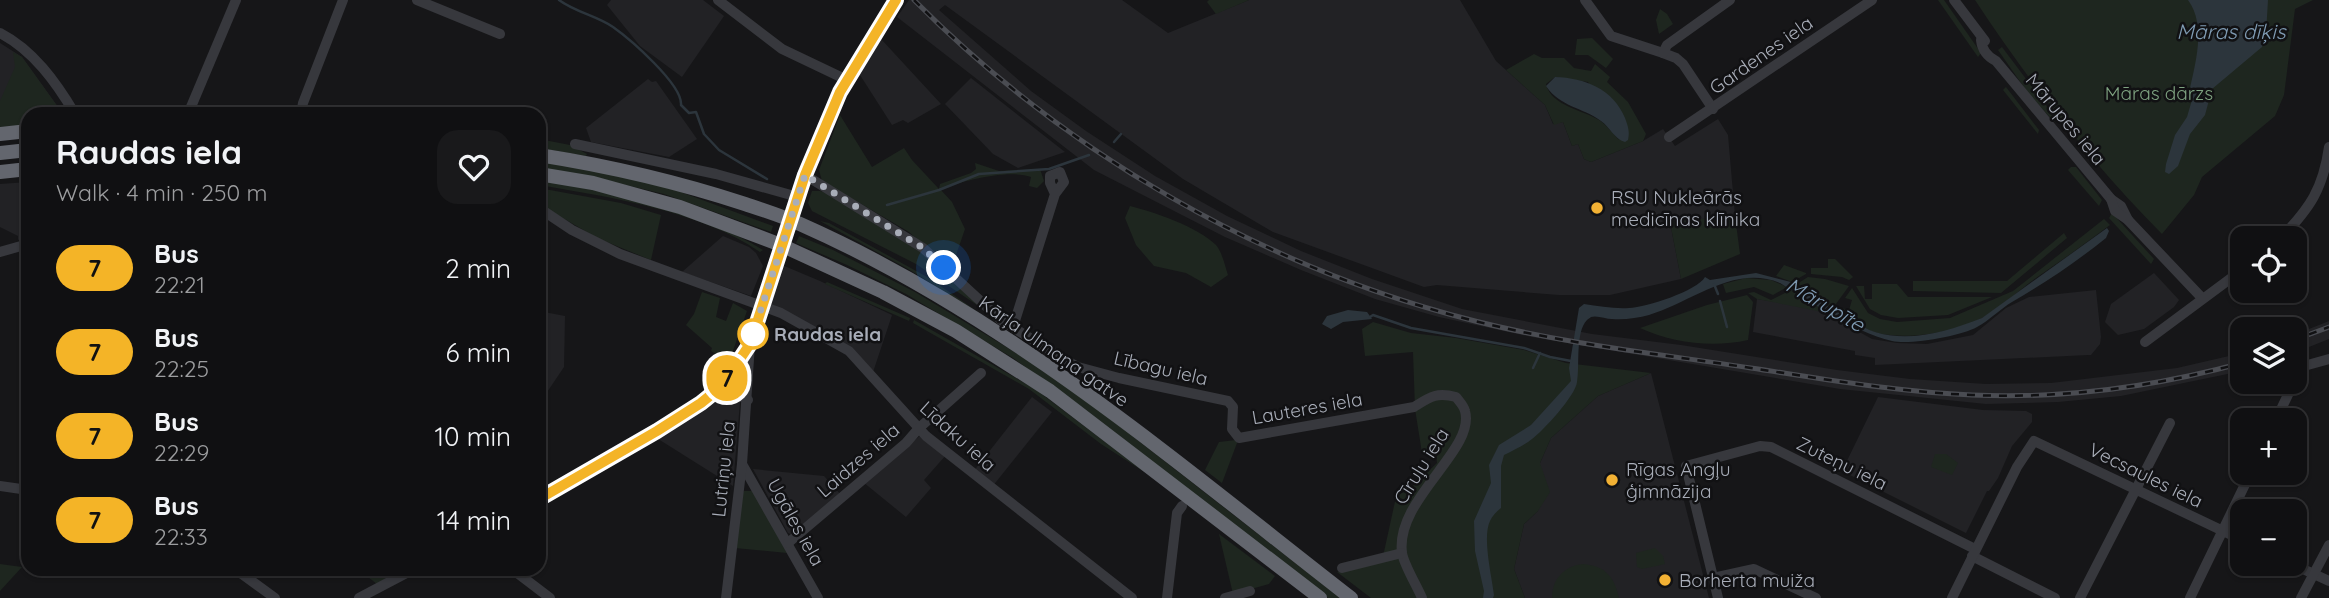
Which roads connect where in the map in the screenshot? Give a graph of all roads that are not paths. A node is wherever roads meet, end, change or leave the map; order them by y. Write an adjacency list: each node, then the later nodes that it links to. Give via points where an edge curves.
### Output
1 (236, 0): 15 (street)
2 (343, 0): 16 (street)
3 (417, 0): 11 (street)
4 (718, 0): 13 (street, via 782,49)
5 (896, 0): 13 (street)
6 (1585, 0): 12 (street, via 1611,36)
7 (1872, 0): 17 (street, Gardenes iela)
8 (1954, 0): 39 (street, Mārupes iela, via 1992,49 1996,61 2121,206 2128,220)
9 (1728, 1): 12 (street)
10 (0, 33): 14 (street, via 26,50)
11 (500, 34)
12 (1663, 52): 17 (street, via 1684,64)
13 (847, 80): 29 (street)
14 (71, 107)
15 (191, 107)
16 (302, 107)
17 (1713, 109): 20 (street, Gardenes iela)
18 (21, 132): 19 (highway)
19 (0, 134)
20 (1669, 137)
21 (575, 144): 31 (street, via 716,174)
22 (2329, 147): 34 (street, via 2321,184)
23 (21, 151): 24 (highway)
24 (0, 153)
25 (546, 156): 33 (highway, Kārļa Ulmaņa gatve, via 688,185)
26 (21, 170): 27 (highway)
27 (0, 172)
28 (546, 175): 35 (highway, Kārļa Ulmaņa gatve, via 638,194)
29 (805, 175): 31 (street); 41 (street, Lībagu iela, via 923,248)
30 (1055, 194): 41 (street)
31 (797, 197): 33 (street)
32 (546, 213): 40 (street, via 620,254)
33 (790, 219): 35 (street); 84 (highway, Kārļa Ulmaņa gatve, via 895,271 1021,347)
34 (2291, 226)
35 (781, 245): 40 (street); 83 (highway, Kārļa Ulmaņa gatve, via 883,292 1011,364)
36 (21, 246): 37 (street)
37 (0, 252)
38 (2230, 279): 39 (street)
39 (2203, 298): 42 (street)
40 (761, 306): 43 (street); 52 (street, Līdaku iela, via 854,355)
41 (1013, 327): 49 (street, Lībagu iela, via 1078,367 1228,401)
42 (2145, 342)
43 (750, 344): 47 (street); 48 (street, Lutriņu iela)
44 (2329, 359): 45 (street)
45 (2307, 365)
46 (981, 373): 52 (street, Laidzes iela)
47 (722, 386): 48 (street); 58 (street, via 657,431)
48 (748, 400): 53 (street, Lutriņu iela)
49 (1233, 407): 50 (street, Lauteres iela, via 1231,429 1239,438)
50 (1414, 407): 64 (street, Cīruļu iela, via 1443,394 1456,397 1465,409 1466,421 1460,442 1415,502)
51 (2169, 423): 57 (street)
52 (919, 428): 62 (street, Laidzes iela); 80 (street, Līdaku iela)
53 (742, 464): 62 (street, Ugāles iela); 78 (street, Lutriņu iela)
54 (2245, 485): 60 (street)
55 (0, 486): 56 (street)
56 (21, 489)
57 (2136, 490): 60 (street, Vecsaules iela); 65 (street, Vecsaules iela, via 2034,441); 90 (street)
58 (546, 495)
59 (1182, 506): 81 (street, via 1177,513)
60 (2223, 532): 61 (street, Vecsaules iela); 91 (street)
61 (2230, 535)
62 (788, 543): 79 (street, Ugāles iela)
63 (2329, 545): 68 (street)
64 (1402, 553): 66 (street); 85 (street)
65 (1973, 553): 72 (street, Zuteņu iela, via 1771,447 1760,446 1686,466); 88 (street); 89 (street, Zuteņu iela)
66 (1342, 568)
67 (2307, 570): 68 (street)
68 (2313, 573): 73 (street); 92 (street)
69 (245, 576): 75 (street)
70 (401, 576): 76 (street)
71 (521, 576): 77 (street)
72 (1713, 578): 86 (street); 87 (street, via 1754,569)
73 (2329, 581)
74 (1250, 591): 82 (street)
75 (275, 598)
76 (359, 598)
77 (550, 598)
78 (726, 598)
79 (818, 598)
80 (1132, 598)
81 (1167, 598)
82 (1225, 598)
83 (1320, 598)
84 (1351, 598)
85 (1422, 598)
86 (1718, 598)
87 (1816, 598)
88 (1952, 598)
89 (2055, 598)
90 (2080, 598)
91 (2190, 598)
92 (2301, 598)

